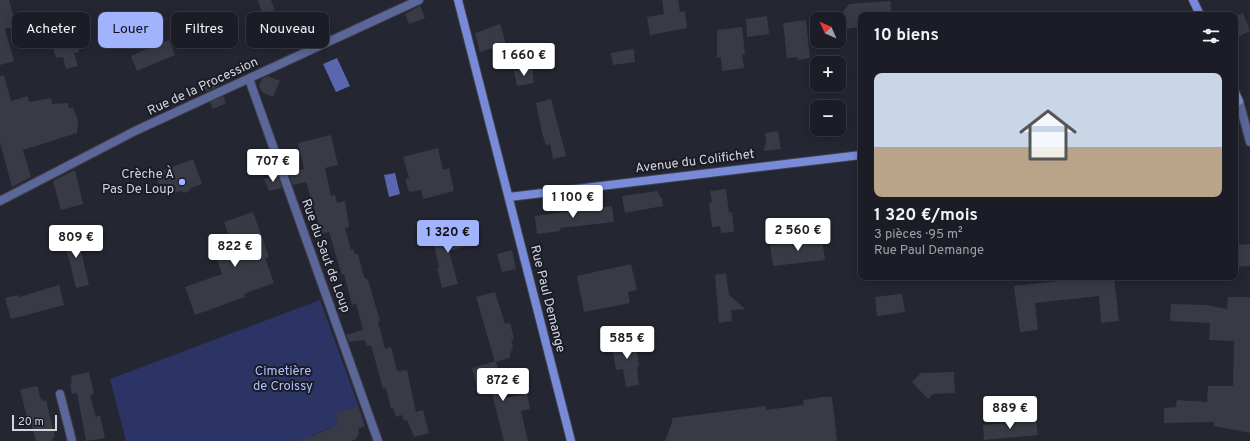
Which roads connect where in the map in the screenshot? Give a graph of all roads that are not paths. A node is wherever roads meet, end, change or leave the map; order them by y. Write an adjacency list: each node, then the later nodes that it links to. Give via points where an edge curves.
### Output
1 (420, 0): 5 (street, Rue de la Procession)
2 (458, 0): 9 (main road, Rue Paul Demange)
3 (1193, 0): 4 (main road)
4 (1199, 12)
5 (249, 79): 10 (street, Rue de la Procession, via 135,131); 13 (street, Rue du Saut de Loup)
6 (1238, 104): 7 (street)
7 (1250, 142)
8 (858, 155): 9 (main road, Avenue du Colifichet)
9 (509, 197): 14 (main road, Rue Paul Demange)
10 (0, 201)
11 (60, 394): 12 (street)
12 (72, 441)
13 (378, 441)
14 (571, 441)

